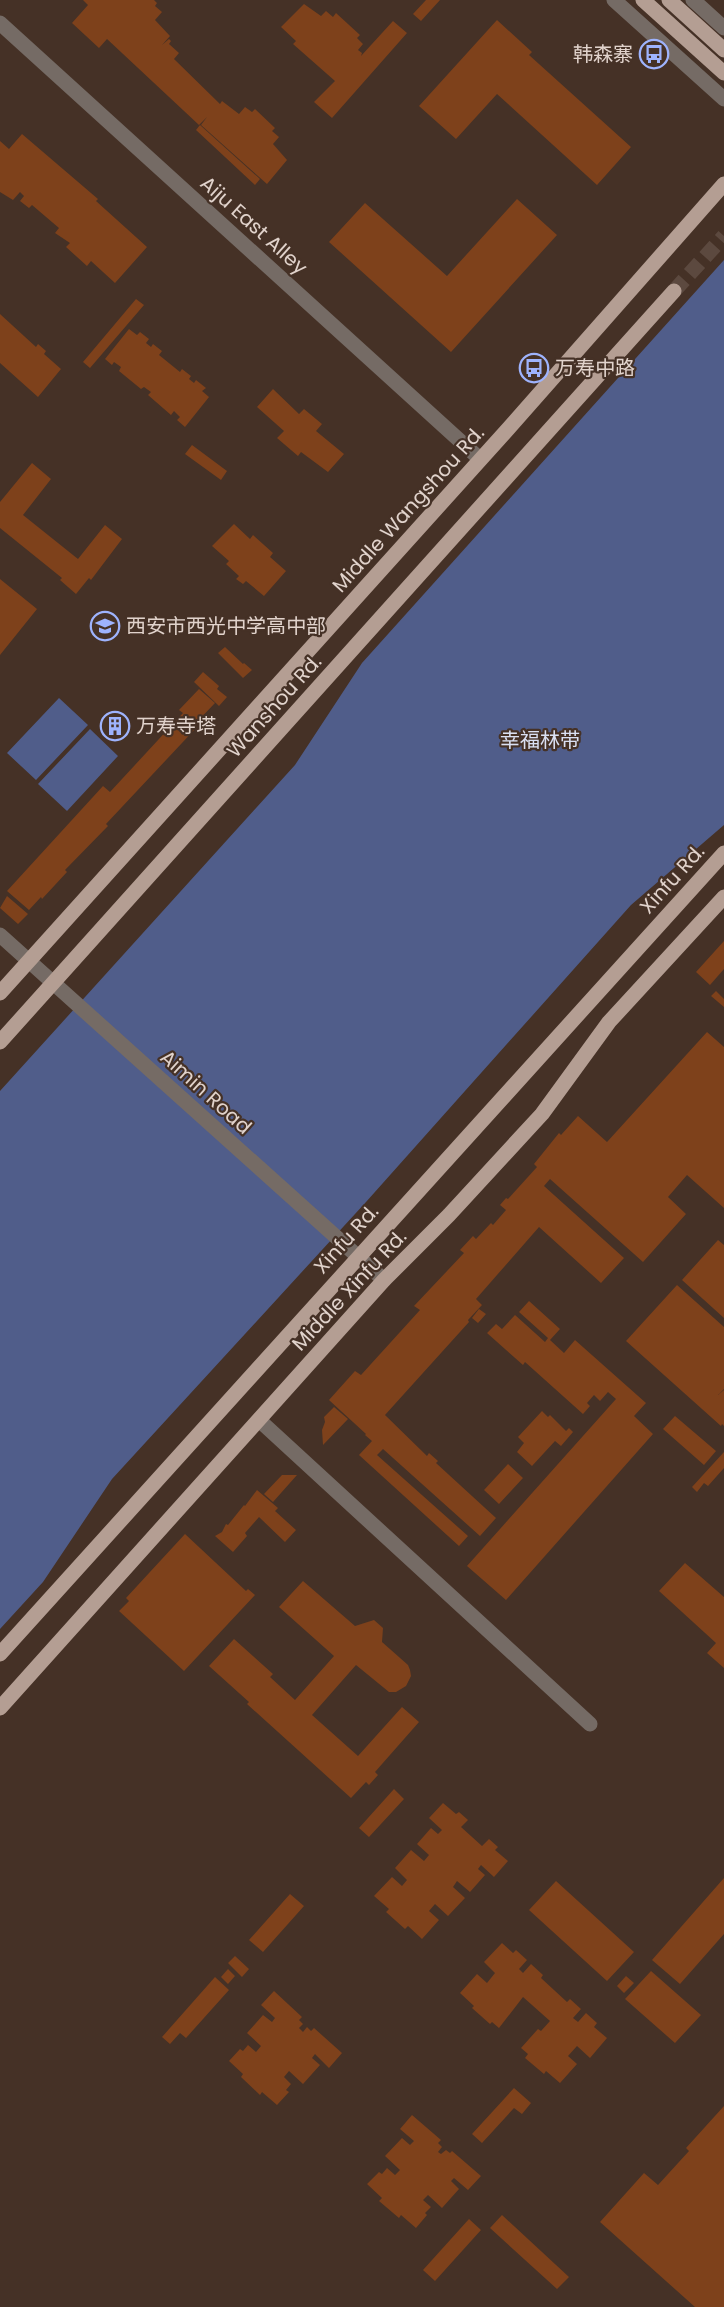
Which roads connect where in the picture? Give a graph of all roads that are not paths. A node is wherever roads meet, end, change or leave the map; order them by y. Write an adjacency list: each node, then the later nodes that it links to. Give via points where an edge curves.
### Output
1 (614, 0): 9 (street)
2 (643, 0): 8 (main road)
3 (669, 0): 7 (main road)
4 (693, 0): 6 (street)
5 (0, 23): 12 (street, Aiju East Alley)
6 (724, 28)
7 (724, 50)
8 (724, 73)
9 (724, 99)
10 (722, 188): 12 (main road, Middle Wangshou Rd.)
11 (674, 291): 17 (main road, Wanshou Rd.)
12 (480, 459): 16 (main road, Middle Wangshou Rd.)
13 (724, 853): 22 (main road, Xinfu Rd.)
14 (724, 897): 23 (main road, Middle Xinfu Rd., via 609,1022 542,1114)
15 (0, 935): 16 (street, Aimin Road)
16 (29, 961): 17 (street, Aimin Road); 18 (main road, Middle Wangshou Rd.)
17 (53, 983): 19 (main road, Wanshou Rd.); 22 (street, Aimin Road)
18 (0, 993)
19 (14, 1027): 20 (main road); 21 (main road, Wanshou Rd.)
20 (0, 1037)
21 (0, 1042)
22 (358, 1257): 23 (street, Aimin Road); 25 (main road, Xinfu Rd.)
23 (384, 1281): 24 (main road, Middle Xinfu Rd.)
24 (259, 1420): 26 (main road, Middle Xinfu Rd.); 27 (street)
25 (0, 1654)
26 (0, 1708)
27 (590, 1724)

